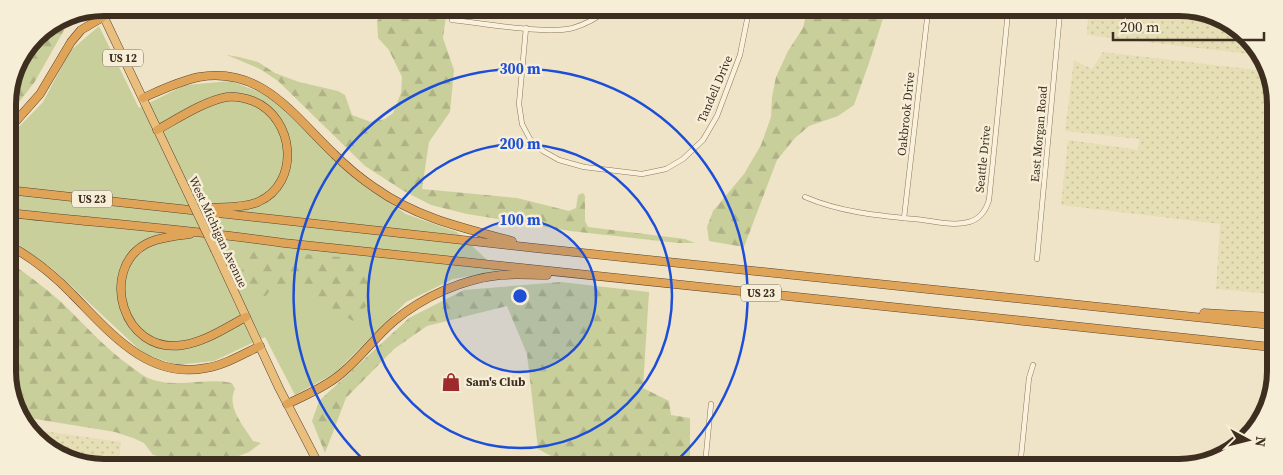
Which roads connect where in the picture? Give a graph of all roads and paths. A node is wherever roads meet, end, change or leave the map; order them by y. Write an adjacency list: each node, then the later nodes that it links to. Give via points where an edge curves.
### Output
1 (599, 16): 8 (street, via 572,28)
2 (749, 16): 8 (street, Tandell Drive, via 740,54 717,116 703,140 683,159 666,169 642,174 584,167 559,160 530,138 522,124 519,104)
3 (927, 16): 16 (street, Oakbrook Drive)
4 (1008, 16): 16 (street, Seattle Drive, via 987,207 975,220 968,222)
5 (1060, 16): 20 (street, East Morgan Road)
6 (104, 17): 9 (highway, West Michigan Avenue / US 12); 10 (highway, via 81,30 40,94)
7 (452, 20): 8 (street)
8 (526, 28)
9 (143, 98): 11 (highway, West Michigan Avenue / US 12); 18 (highway, via 205,76 227,76 252,83 282,102 358,176 390,198 450,226)
10 (16, 121)
11 (157, 130): 14 (highway, via 227,97 258,103 269,110 283,128 287,163 278,185 270,194 258,202 240,206); 23 (highway, West Michigan Avenue / US 12, bridge)
12 (16, 191): 14 (highway, US 23)
13 (805, 197): 16 (street, Seattle Drive, via 856,212)
14 (187, 210): 18 (highway, US 23)
15 (16, 214): 17 (highway, US 23)
16 (904, 218)
17 (210, 232): 21 (highway, US 23, via 284,243); 23 (highway, via 145,244 130,258 123,274 121,298 126,316 140,334 167,346 192,344)
18 (535, 248): 22 (highway, US 23)
19 (16, 250): 26 (highway, via 42,266 102,325 148,361 177,369 207,368)
20 (1037, 259)
21 (595, 276): 27 (highway, US 23); 29 (highway, via 502,275 464,282 412,308 338,376)
22 (1166, 314): 24 (highway); 25 (highway, US 23)
23 (246, 317): 26 (highway, West Michigan Avenue / US 12)
24 (1267, 317)
25 (1267, 324)
26 (260, 346): 29 (highway, West Michigan Avenue / US 12)
27 (1267, 347)
28 (1033, 365): 33 (street)
29 (287, 404): 31 (highway, West Michigan Avenue / US 12)
30 (711, 404): 32 (street)
31 (315, 459)
32 (706, 459)
33 (1021, 459)

